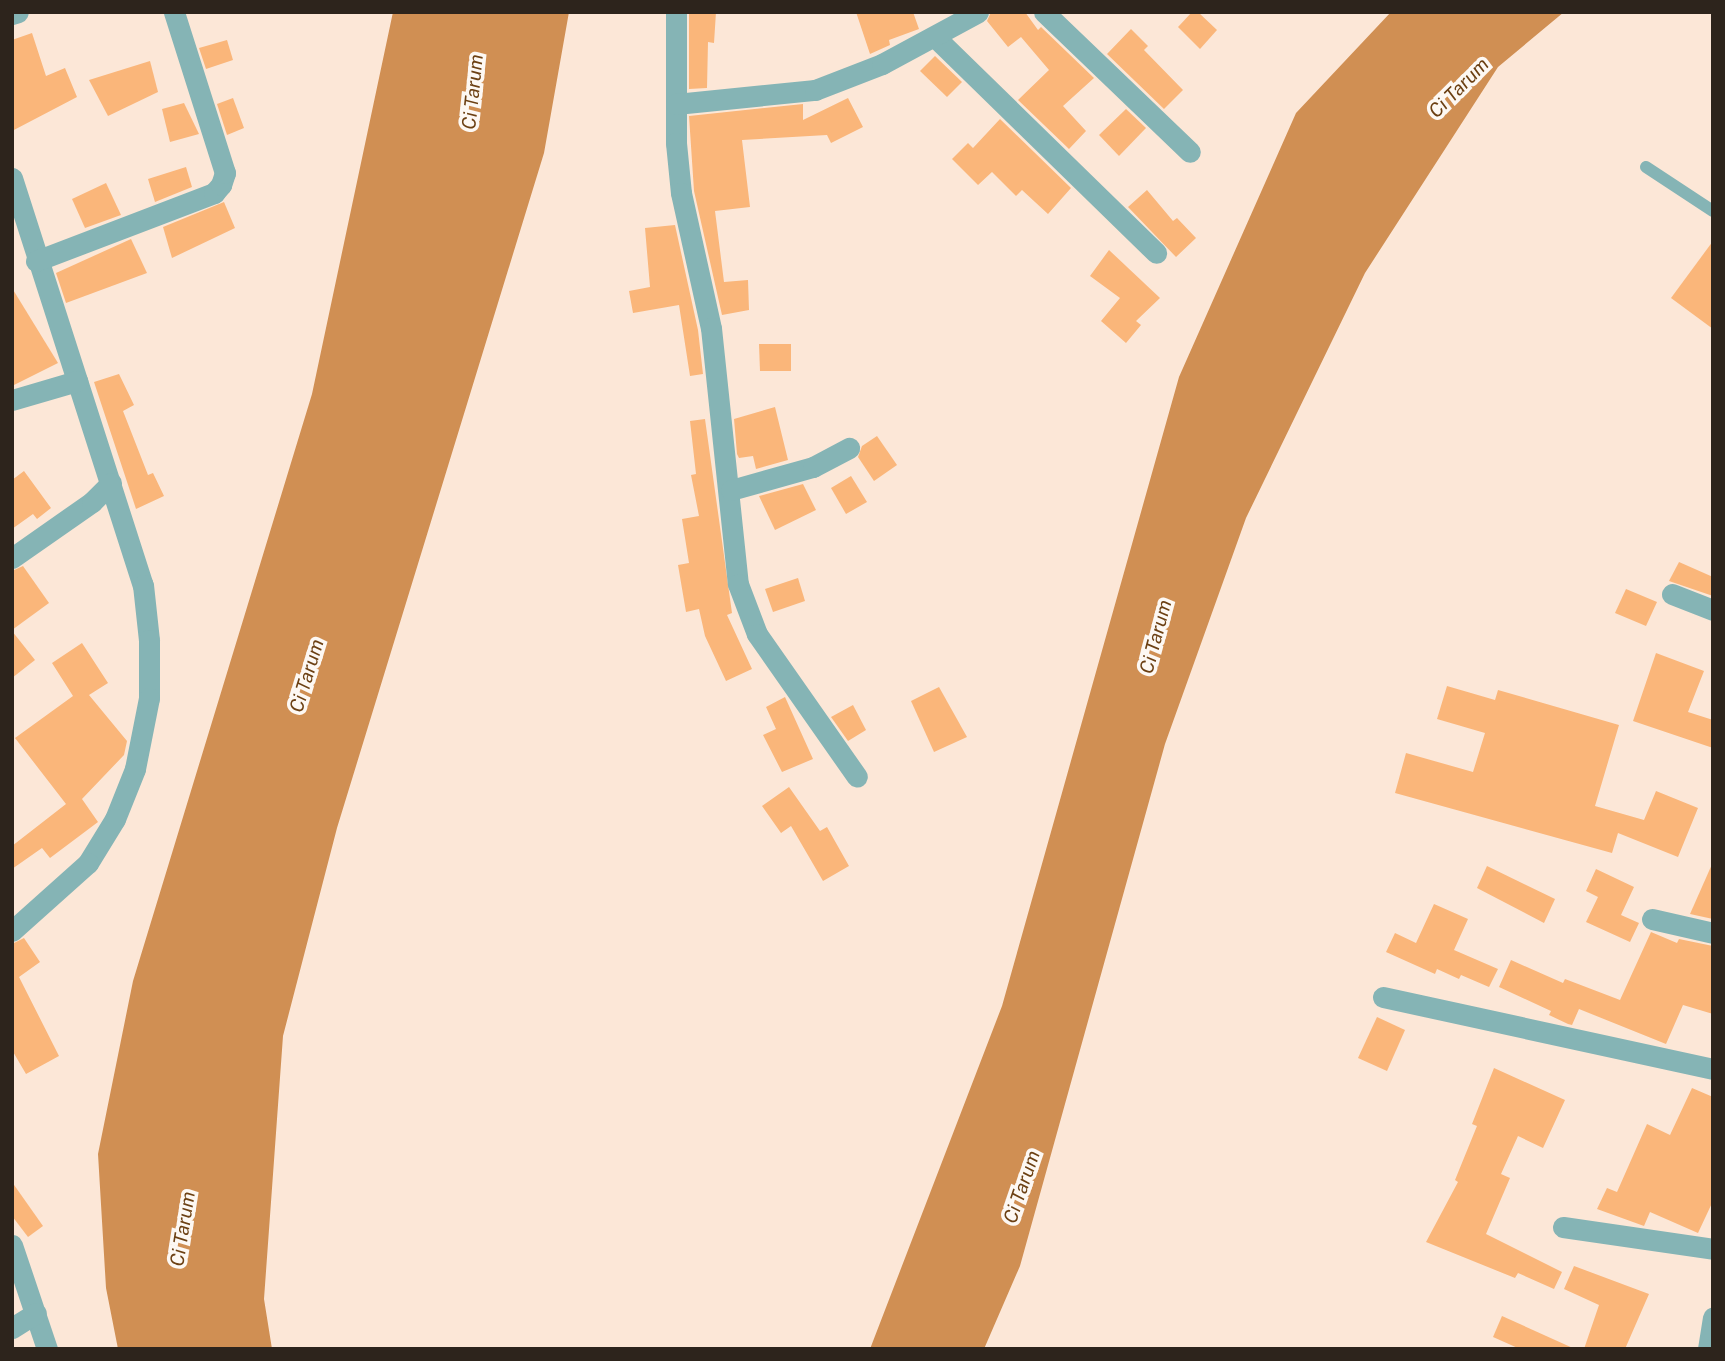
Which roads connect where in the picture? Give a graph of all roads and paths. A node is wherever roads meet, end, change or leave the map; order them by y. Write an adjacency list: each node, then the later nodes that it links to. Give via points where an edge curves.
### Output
1 (18, 12): 6 (street)
2 (174, 12): 14 (street, via 225,173 221,185 214,193)
3 (676, 12): 8 (street)
4 (978, 12): 7 (street)
5 (1044, 12): 9 (street)
6 (12, 14)
7 (935, 37): 8 (street, via 815,90); 13 (street)
8 (676, 103): 19 (street, via 681,193 711,328)
9 (1190, 152)
10 (1646, 167): 12 (lane)
11 (12, 178): 14 (street)
12 (1713, 211)
13 (1156, 253)
14 (36, 261): 15 (street)
15 (77, 381): 16 (street); 18 (street)
16 (12, 400)
17 (849, 447): 19 (street, via 813,467)
18 (111, 483): 20 (street, via 65,523); 25 (street, via 143,585 149,640 149,698 135,769 115,819 88,863)
19 (731, 490): 23 (street, via 738,584 746,613 780,670)
20 (12, 558)
21 (1671, 594): 22 (street)
22 (1713, 610)
23 (857, 777)
24 (1652, 919): 26 (street)
25 (12, 930)
26 (1713, 933)
27 (1383, 997): 28 (street)
28 (1713, 1069)
29 (1563, 1227): 31 (street)
30 (12, 1245): 32 (street)
31 (1713, 1249)
32 (17, 1268): 33 (street)
33 (36, 1313): 35 (street); 36 (street)
34 (1713, 1317): 37 (street)
35 (12, 1328)
36 (47, 1349)
37 (1708, 1349)

